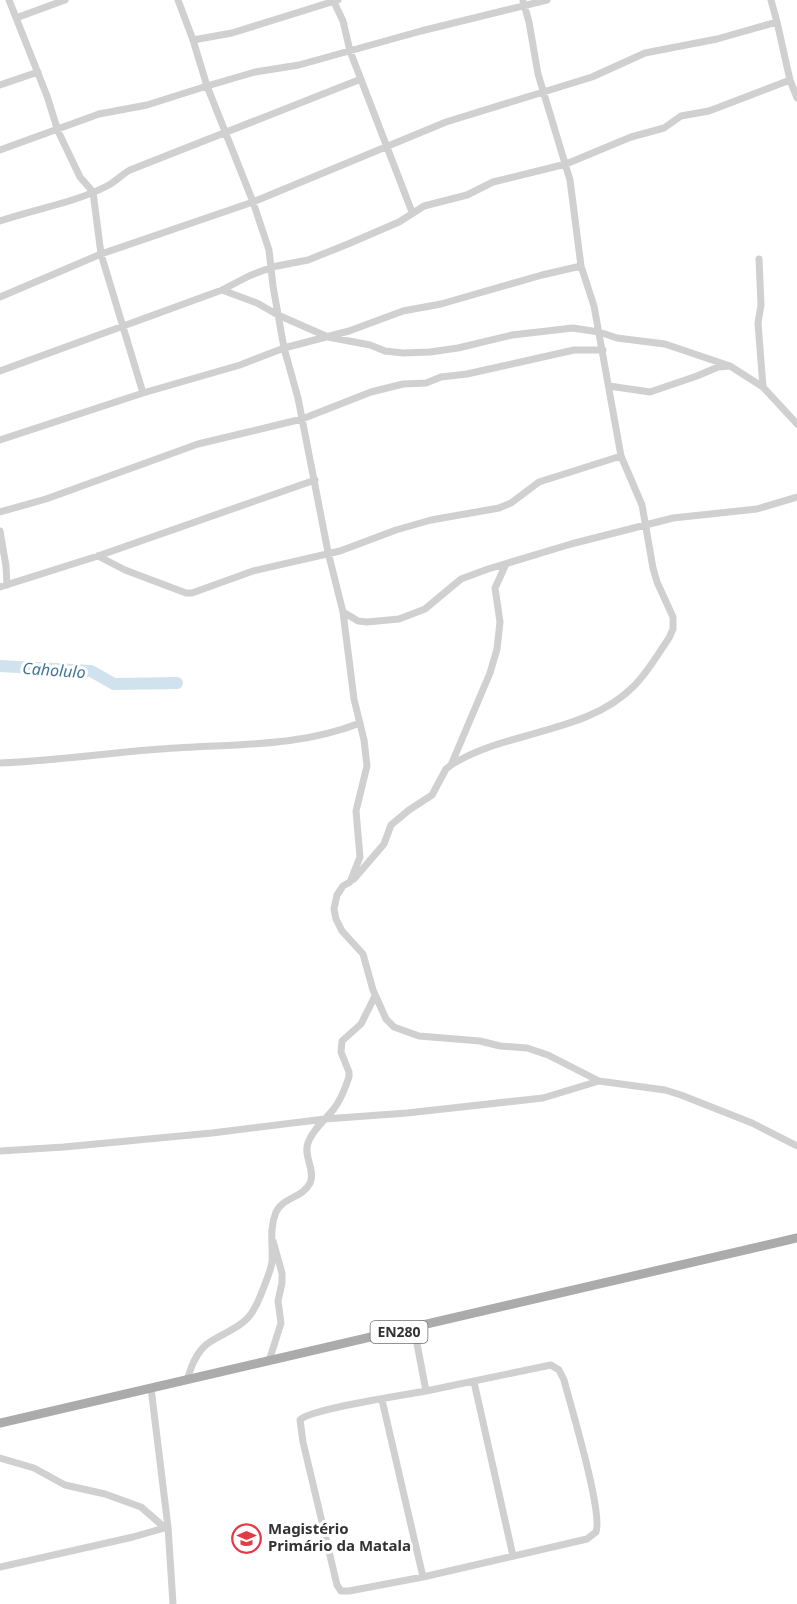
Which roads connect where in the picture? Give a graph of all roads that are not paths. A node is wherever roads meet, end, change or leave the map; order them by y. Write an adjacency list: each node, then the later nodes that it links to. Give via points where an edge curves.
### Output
1 (9, 0): 8 (street)
2 (65, 0): 8 (street)
3 (178, 0): 10 (street)
4 (335, 0): 10 (street, via 232,33); 11 (street)
5 (547, 0): 7 (street)
6 (771, 0): 9 (street)
7 (524, 2): 11 (street); 17 (street)
8 (16, 18): 12 (street)
9 (777, 22): 14 (street); 17 (street, via 645,53 592,77)
10 (193, 40): 16 (street)
11 (350, 51): 13 (street); 16 (street)
12 (38, 72): 15 (street); 19 (street)
13 (361, 79): 20 (street); 21 (street)
14 (790, 80): 18 (street); 23 (street, via 709,111 681,116 664,128)
15 (0, 85)
16 (207, 86): 19 (street, via 147,105 99,114); 20 (street)
17 (544, 92): 21 (street, via 446,122); 23 (street)
18 (797, 98)
19 (58, 130): 22 (street); 24 (street, via 80,177)
20 (226, 133): 24 (street, via 130,170); 25 (street)
21 (387, 146): 25 (street); 26 (street)
22 (0, 150)
23 (566, 164): 26 (street, via 493,182 467,195); 30 (street)
24 (93, 192): 27 (street); 28 (street)
25 (253, 202): 28 (street); 31 (street)
26 (412, 212): 31 (street, via 399,222 308,260)
27 (0, 221)
28 (100, 254): 33 (street); 35 (street)
29 (759, 259): 43 (street)
30 (581, 266): 36 (street); 37 (street, via 403,311)
31 (272, 267): 32 (street); 34 (street)
32 (222, 290): 34 (street); 35 (street)
33 (0, 297)
34 (278, 315): 37 (street); 38 (street)
35 (122, 327): 41 (street); 44 (street)
36 (599, 332): 37 (street, via 573,328 543,331 458,348 402,353); 39 (street); 40 (street, via 665,344)
37 (328, 337): 38 (street)
38 (285, 348): 44 (street); 45 (street)
39 (603, 350): 42 (street); 45 (street, via 574,350 426,383 389,387)
40 (730, 366): 42 (street, via 650,392); 43 (street)
41 (0, 371)
42 (609, 386): 48 (street)
43 (763, 387): 46 (street)
44 (142, 393): 47 (street)
45 (302, 419): 49 (street); 51 (street, via 198,444)
46 (797, 424)
47 (0, 440)
48 (621, 456): 52 (street, via 638,492); 54 (street, via 539,482 507,505 430,520)
49 (315, 480): 54 (street); 55 (street)
50 (797, 497): 52 (street, via 757,509)
51 (0, 513)
52 (646, 524): 56 (street); 61 (street, via 657,582 673,623 669,638 634,686 584,717 485,747)
53 (0, 531): 57 (street, via 6,566)
54 (328, 552): 55 (street, via 253,571 192,593 125,570); 58 (street)
55 (98, 556): 57 (street)
56 (506, 564): 58 (street, via 461,579 425,609 399,619 358,621); 61 (street, via 495,588 500,622 497,648)
57 (3, 586)
58 (343, 612): 59 (street)
59 (360, 723): 60 (street, via 289,742); 62 (street, via 367,766 356,811 360,857)
60 (0, 764)
61 (450, 765): 62 (street, via 432,795 391,825 379,852)
62 (350, 882): 63 (street, via 335,901 336,919 363,954)
63 (375, 996): 64 (street, via 394,1028 419,1036 527,1048); 65 (street, via 365,1019 342,1041 340,1052 349,1077 340,1100)
64 (599, 1080): 65 (street, via 543,1098); 66 (street, via 681,1095)
65 (325, 1119): 67 (street); 68 (street, via 306,1149 310,1182 282,1204)
66 (797, 1146)
67 (0, 1151)
68 (271, 1235): 71 (street, via 280,1260 282,1283 278,1301 281,1323); 72 (street, via 271,1269 255,1307 249,1317 200,1351)
69 (797, 1238): 70 (main road, EN280)
70 (414, 1328): 71 (main road, EN280); 75 (street)
71 (269, 1361): 72 (main road, EN280)
72 (187, 1380): 74 (main road, EN280)
73 (474, 1382): 75 (street); 80 (street); 80 (street, via 554,1366 564,1380 586,1466 596,1532 587,1539)
74 (151, 1388): 77 (main road, EN280); 79 (street)
75 (426, 1391): 76 (street)
76 (382, 1400): 82 (street); 82 (street, via 303,1416 303,1442 338,1589 349,1591)
77 (0, 1423)
78 (0, 1458): 79 (street, via 34,1468 65,1485 141,1507)
79 (166, 1528): 81 (street); 83 (street)
80 (513, 1556): 82 (street)
81 (0, 1567)
82 (423, 1577)
83 (172, 1604)

